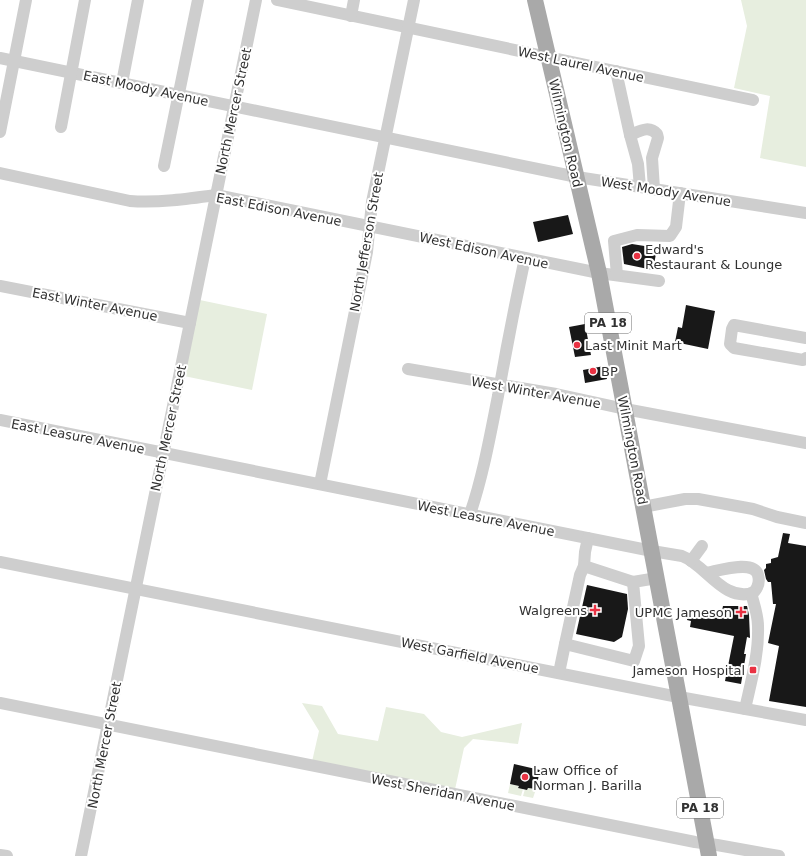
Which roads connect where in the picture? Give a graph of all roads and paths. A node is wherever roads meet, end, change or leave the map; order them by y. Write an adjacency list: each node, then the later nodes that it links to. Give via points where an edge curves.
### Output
1 (26, 0): 14 (street)
2 (85, 0): 16 (street)
3 (138, 0): 17 (street)
4 (198, 0): 18 (street)
5 (256, 0): 20 (street, North Mercer Street)
6 (277, 0): 10 (street, West Laurel Avenue)
7 (354, 0): 10 (street)
8 (414, 0): 11 (street, North Jefferson Street)
9 (535, 0): 12 (main road, Wilmington Road / PA 18)
10 (351, 16): 11 (street, West Laurel Avenue)
11 (408, 28): 12 (street, West Laurel Avenue); 24 (street, North Jefferson Street)
12 (548, 57): 15 (street, West Laurel Avenue); 27 (main road, Wilmington Road / PA 18)
13 (0, 58): 14 (street, East Moody Avenue)
14 (14, 61): 16 (street, East Moody Avenue); 22 (street)
15 (616, 71): 19 (street, West Laurel Avenue); 23 (street)
16 (71, 73): 17 (street, East Moody Avenue); 21 (street)
17 (122, 83): 18 (street, East Moody Avenue)
18 (178, 95): 20 (street, East Moody Avenue); 25 (street)
19 (753, 100)
20 (234, 107): 24 (street, East Moody Avenue); 31 (street, North Mercer Street)
21 (61, 127)
22 (0, 132)
23 (630, 135): 28 (street, via 638,164); 29 (street, via 647,128 658,134 652,158)
24 (385, 138): 27 (street, West Moody Avenue); 33 (street, North Jefferson Street)
25 (164, 166)
26 (0, 173): 31 (street, East Edison Avenue, via 130,201 168,201)
27 (577, 177): 28 (street, West Moody Avenue); 35 (main road, Wilmington Road / PA 18)
28 (640, 187): 29 (street, West Moody Avenue)
29 (654, 189): 30 (street, West Moody Avenue)
30 (680, 193): 32 (street, West Moody Avenue); 36 (street, via 676,227 670,236 637,235 614,241)
31 (216, 195): 33 (street, East Edison Avenue); 39 (street, North Mercer Street)
32 (806, 213)
33 (369, 226): 34 (street, West Edison Avenue); 48 (street, North Jefferson Street, via 367,252)
34 (525, 258): 35 (street, West Edison Avenue); 43 (street)
35 (599, 273): 36 (street, West Edison Avenue); 44 (main road, Wilmington Road / PA 18)
36 (617, 275): 37 (street, West Edison Avenue)
37 (659, 281)
38 (0, 286): 39 (street, East Winter Avenue)
39 (190, 323): 47 (street, North Mercer Street)
40 (806, 338): 41 (street, via 734,325 730,344 734,348 803,360)
41 (806, 358)
42 (408, 369): 43 (street, West Winter Avenue)
43 (500, 385): 44 (street, West Winter Avenue); 50 (street, via 488,448)
44 (625, 409): 46 (street, West Winter Avenue); 49 (main road, Wilmington Road / PA 18)
45 (0, 420): 47 (street, East Leasure Avenue)
46 (806, 443)
47 (163, 454): 48 (street, East Leasure Avenue); 61 (street, North Mercer Street)
48 (320, 484): 50 (street, West Leasure Avenue)
49 (643, 507): 51 (street, via 698,499 753,509); 54 (main road, Wilmington Road / PA 18)
50 (470, 514): 52 (street, West Leasure Avenue)
51 (806, 523)
52 (588, 538): 54 (street, West Leasure Avenue); 57 (street)
53 (702, 546): 55 (street)
54 (652, 551): 55 (street, West Leasure Avenue, via 682,556); 59 (main road, Wilmington Road / PA 18)
55 (691, 561): 58 (street, West Leasure Avenue)
56 (0, 562): 61 (street, West Garfield Avenue)
57 (584, 566): 60 (street); 63 (street)
58 (706, 573): 62 (street, West Leasure Avenue, via 730,591); 62 (street, via 740,566 753,568 759,577 759,584)
59 (657, 578): 60 (street); 65 (main road, Wilmington Road / PA 18)
60 (633, 582): 63 (street, via 639,646 634,661)
61 (135, 589): 64 (street, West Garfield Avenue); 69 (street, North Mercer Street)
62 (751, 593): 67 (street, via 758,626 758,645)
63 (565, 644): 64 (street)
64 (559, 673): 65 (street, West Garfield Avenue)
65 (679, 697): 67 (street, West Garfield Avenue); 70 (main road, Wilmington Road / PA 18)
66 (0, 703): 69 (street, West Sheridan Avenue)
67 (746, 709): 68 (street, West Garfield Avenue)
68 (806, 720)
69 (108, 725): 70 (street, West Sheridan Avenue, via 695,842); 73 (street, North Mercer Street)
70 (708, 850): 74 (street, West Sheridan Avenue)
71 (0, 855): 72 (street)
72 (7, 856)
73 (81, 856)
74 (779, 856)

